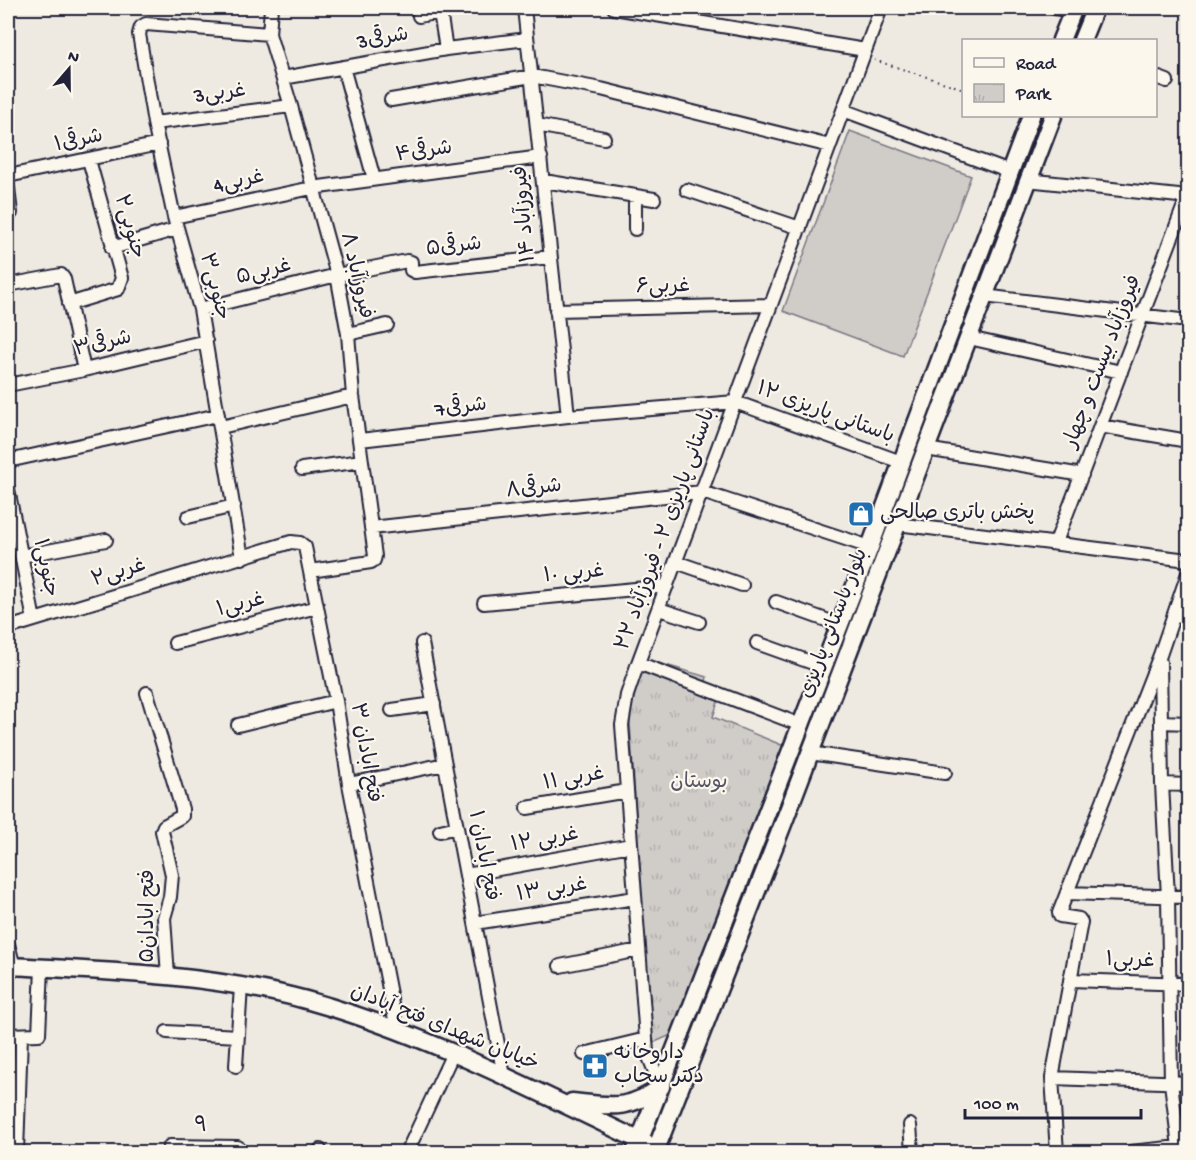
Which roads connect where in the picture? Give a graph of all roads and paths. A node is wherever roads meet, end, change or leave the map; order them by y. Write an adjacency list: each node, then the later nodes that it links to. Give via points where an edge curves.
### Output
1 (271, 8): 11 (street, فیروزآباد ۸)
2 (524, 8): 12 (street, فیروزآباد ۱۴)
3 (614, 8): 16 (street)
4 (881, 8): 16 (street, باستانی پاریزی ۲ - فیروزآباد ۲۲)
5 (1055, 8): 8 (street)
6 (1095, 8): 14 (main road)
7 (454, 9): 9 (street)
8 (1073, 9): 13 (main road)
9 (440, 12): 10 (street); 15 (street)
10 (419, 16)
11 (269, 34): 19 (street, فیروزآباد ۸); 26 (street, جنوبی۳, via 147,24 141,27)
12 (527, 39): 15 (street, شرقی3); 18 (street, فیروزآباد ۱۴)
13 (1061, 39)
14 (1082, 39)
15 (446, 49): 17 (street, شرقی3)
16 (864, 53): 20 (path); 23 (street, باستانی پاریزی ۲ - فیروزآباد ۲۲)
17 (343, 67): 19 (street, شرقی3); 35 (street)
18 (532, 76): 21 (street); 27 (street, فیروزآباد ۱۴); 30 (street, via 601,89)
19 (283, 78): 22 (street, فیروزآباد ۸)
20 (962, 89)
21 (391, 100)
22 (291, 106): 26 (street, غربی3); 39 (street, فیروزآباد ۸)
23 (843, 110): 30 (street, باستانی پاریزی ۲ - فیروزآباد ۲۲); 33 (street)
24 (1031, 117): 33 (main road, بلوار باستانی پاریزی)
25 (1053, 117): 36 (main road, بلوار باستانی پاریزی)
26 (154, 123): 29 (street, جنوبی۳)
27 (537, 125): 28 (street); 31 (street, فیروزآباد ۱۴)
28 (604, 138)
29 (159, 144): 32 (street, شرقی۱); 45 (street, جنوبی۳)
30 (830, 146): 46 (street, باستانی پاریزی ۲ - فیروزآباد ۲۲)
31 (541, 157): 35 (street, شرقی۴); 37 (street, فیروزآباد ۱۴)
32 (89, 160): 34 (street, شرقی۱); 49 (street, جنوبی۲)
33 (1010, 172): 77 (main road, بلوار باستانی پاریزی)
34 (8, 176)
35 (375, 180): 39 (street, شرقی۴)
36 (1027, 180): 42 (street); 53 (main road, بلوار باستانی پاریزی)
37 (544, 181): 41 (street); 50 (street, فیروزآباد ۱۴)
38 (8, 188): 44 (street)
39 (312, 188): 45 (street, غربی4); 51 (street, فیروزآباد ۸)
40 (687, 190): 46 (street)
41 (635, 196): 43 (street); 48 (street)
42 (1188, 196): 58 (street, فیروزآباد بیست و چهار)
43 (654, 199)
44 (11, 213)
45 (174, 217): 47 (street, جنوبی۳)
46 (800, 228): 55 (street, باستانی پاریزی ۲ - فیروزآباد ۲۲)
47 (177, 229): 49 (street); 56 (street, جنوبی۳)
48 (635, 229)
49 (112, 248): 54 (street, جنوبی۲, via 122,278 118,289)
50 (550, 258): 51 (street, شرقی۵, via 415,272 407,261); 57 (street, فیروزآباد ۱۴)
51 (336, 275): 56 (street, غربی۵); 61 (street, فیروزآباد ۸)
52 (8, 285): 54 (street, via 61,275)
53 (984, 296): 58 (street); 62 (main road, بلوار باستانی پاریزی)
54 (69, 304): 64 (street)
55 (771, 305): 57 (street, غربی۶); 68 (street, باستانی پاریزی ۲ - فیروزآباد ۲۲)
56 (200, 309): 63 (street, جنوبی۳)
57 (556, 310): 69 (street, فیروزآباد ۱۴)
58 (1142, 317): 59 (street); 65 (street, فیروزآباد بیست و چهار)
59 (1188, 321)
60 (387, 325): 61 (street)
61 (348, 334): 67 (street, فیروزآباد ۸)
62 (969, 338): 65 (street); 74 (main road, بلوار باستانی پاریزی)
63 (206, 341): 64 (street, شرقی۳); 70 (street, جنوبی۳)
64 (84, 370): 66 (street, شرقی۳)
65 (1121, 372): 71 (street, فیروزآباد بیست و چهار)
66 (8, 385)
67 (353, 396): 70 (street); 72 (street, فیروزآباد ۸)
68 (735, 402): 69 (street, شرقی7); 77 (street, باستانی پاریزی ۱۲); 81 (street, باستانی پاریزی ۲ - فیروزآباد ۲۲)
69 (568, 416): 72 (street, شرقی7)
70 (220, 421): 75 (street); 82 (street, جنوبی۳)
71 (1100, 426): 73 (street); 79 (street, فیروزآباد بیست و چهار)
72 (360, 440): 76 (street, فیروزآباد ۸)
73 (1188, 441)
74 (926, 449): 79 (street); 84 (main road, بلوار باستانی پاریزی)
75 (8, 461)
76 (362, 461): 78 (street); 85 (street, فیروزآباد ۸)
77 (902, 462): 88 (main road, بلوار باستانی پاریزی)
78 (302, 469)
79 (1082, 475): 87 (street, فیروزآباد بیست و چهار)
80 (8, 491): 89 (street, جنوبی۱)
81 (702, 492): 85 (street, شرقی۸); 88 (street); 92 (street, باستانی پاریزی ۲ - فیروزآباد ۲۲)
82 (234, 506): 83 (street); 90 (street, جنوبی۳)
83 (188, 517)
84 (897, 524): 87 (street); 121 (main road, بلوار باستانی پاریزی)
85 (370, 528): 93 (street, فیروزآباد ۸, via 374,560)
86 (106, 540): 89 (street)
87 (1056, 542): 91 (street)
88 (870, 547): 105 (main road, بلوار باستانی پاریزی)
89 (21, 556): 103 (street, جنوبی۱)
90 (242, 558): 93 (street, فتح ابادان ۳, via 300,543 305,547); 103 (street, غربی۲)
91 (1188, 560)
92 (676, 562): 95 (street); 96 (street, باستانی پاریزی ۲ - فیروزآباد ۲۲)
93 (310, 571): 99 (street, فتح ابادان ۳)
94 (1188, 573): 101 (street)
95 (742, 585)
96 (667, 586): 98 (street, غربی ۱۰); 100 (street, باستانی پاریزی ۲ - فیروزآباد ۲۲)
97 (776, 602): 105 (street)
98 (484, 603)
99 (317, 607): 107 (street, غربی۱); 114 (street, فتح ابادان ۳)
100 (659, 609): 104 (street); 111 (street, باستانی پاریزی ۲ - فیروزآباد ۲۲)
101 (1173, 616): 102 (street); 110 (street)
102 (1188, 617)
103 (34, 620): 106 (street, غربی۲)
104 (699, 622)
105 (840, 625): 112 (main road, بلوار باستانی پاریزی)
106 (8, 628)
107 (175, 643)
108 (422, 643): 115 (street, فتح ابادان ۱)
109 (757, 643): 112 (street)
110 (1160, 655): 117 (street); 133 (street)
111 (638, 663): 120 (street); 127 (street, باستانی پاریزی ۲ - فیروزآباد ۲۲, via 623,709)
112 (824, 667): 120 (main road, بلوار باستانی پاریزی)
113 (147, 693): 143 (street, فتح ابادان۵, via 182,809 182,816 164,825 162,831 172,874 164,918)
114 (336, 700): 119 (street); 124 (street, فتح ابادان ۳)
115 (434, 704): 116 (street); 122 (street, فتح ابادان ۱)
116 (392, 710)
117 (1161, 722): 118 (street); 125 (street)
118 (1188, 723)
119 (238, 724)
120 (801, 725): 161 (main road, بلوار باستانی پاریزی)
121 (810, 753): 123 (street); 162 (main road, بلوار باستانی پاریزی)
122 (445, 764): 124 (street); 129 (street, فتح ابادان ۱)
123 (945, 773)
124 (349, 784): 148 (street, فتح ابادان ۳)
125 (1162, 784): 126 (street); 134 (street)
126 (1188, 784)
127 (627, 791): 128 (street, غربی ۱۱); 131 (street, باستانی پاریزی ۲ - فیروزآباد ۲۲)
128 (527, 808)
129 (457, 827): 130 (street); 132 (street, فتح ابادان ۱)
130 (440, 831)
131 (631, 845): 132 (street, غربی ۱۲); 136 (street, باستانی پاریزی ۲ - فیروزآباد ۲۲)
132 (466, 875): 137 (street, فتح ابادان ۱)
133 (1067, 893): 134 (street); 144 (street, via 1060,916 1081,922)
134 (1168, 897): 135 (street); 145 (street)
135 (1188, 897)
136 (635, 898): 137 (street, غربی ۱۳); 139 (street, باستانی پاریزی ۲ - فیروزآباد ۲۲)
137 (475, 923): 157 (street, فتح ابادان ۱)
138 (8, 944): 141 (street)
139 (639, 950): 140 (street); 153 (street, باستانی پاریزی ۲ - فیروزآباد ۲۲)
140 (560, 966)
141 (11, 967): 142 (main road, خیابان شهدای فتح آبادان)
142 (42, 968): 143 (main road, خیابان شهدای فتح آبادان); 151 (street, via 39,1034)
143 (168, 976): 147 (main road, خیابان شهدای فتح آبادان)
144 (1070, 980): 145 (street, غربی۱); 158 (street)
145 (1170, 983): 146 (street, غربی۱); 159 (street)
146 (1188, 984)
147 (241, 986): 148 (main road, خیابان شهدای فتح آبادان, via 305,1000); 152 (street)
148 (397, 1030): 154 (main road, خیابان شهدای فتح آبادان)
149 (167, 1032): 152 (street)
150 (8, 1035): 151 (street)
151 (21, 1035): 168 (street)
152 (238, 1036): 156 (street)
153 (646, 1039): 155 (street); 161 (street, باستانی پاریزی ۲ - فیروزآباد ۲۲, via 647,1052)
154 (453, 1053): 157 (main road, خیابان شهدای فتح آبادان); 170 (street)
155 (584, 1054)
156 (236, 1066)
157 (504, 1076): 163 (main road, خیابان شهدای فتح آبادان)
158 (1052, 1078): 159 (street); 172 (street)
159 (1171, 1083): 160 (street); 173 (street, via 1179,1147)
160 (1188, 1083)
161 (662, 1087): 162 (main road); 163 (main road, via 625,1106); 165 (main road, بلوار باستانی پاریزی)
162 (679, 1094): 167 (main road, بلوار باستانی پاریزی)
163 (558, 1101): 165 (main road, خیابان شهدای فتح آبادان)
164 (910, 1125): 171 (street)
165 (637, 1146): 167 (main road, خیابان شهدای فتح آبادان)
166 (238, 1147): 169 (street, ۹, via 170,1146)
167 (659, 1151)
168 (17, 1152)
169 (170, 1152)
170 (407, 1152)
171 (912, 1152)
172 (1057, 1152)
173 (1130, 1152)

